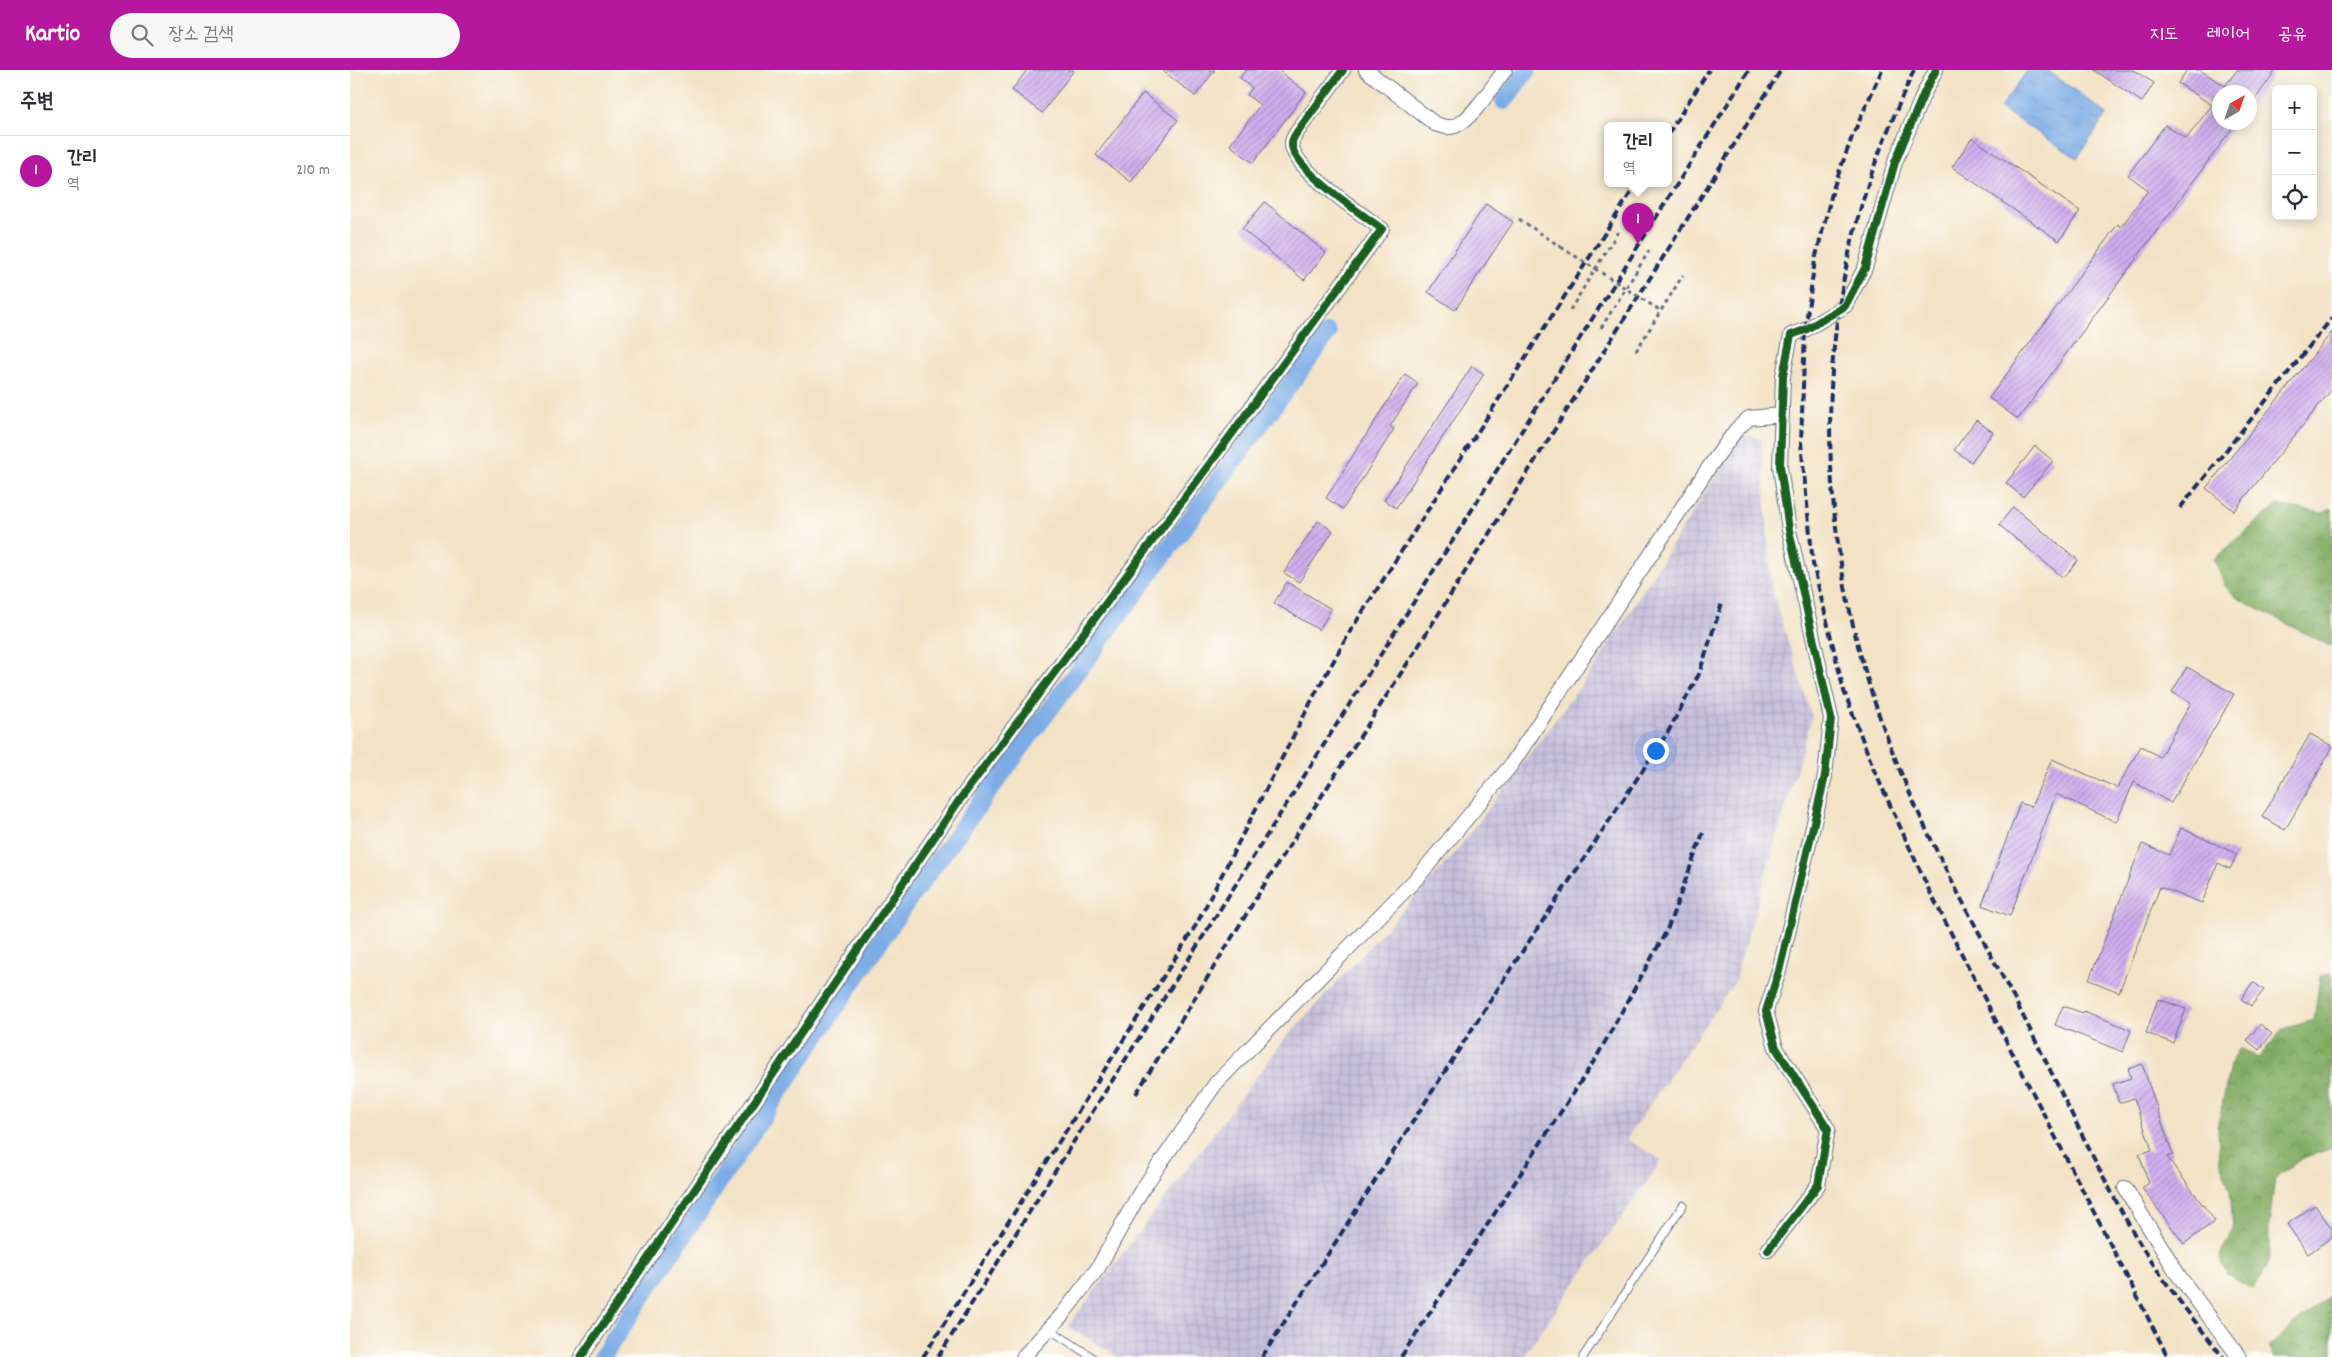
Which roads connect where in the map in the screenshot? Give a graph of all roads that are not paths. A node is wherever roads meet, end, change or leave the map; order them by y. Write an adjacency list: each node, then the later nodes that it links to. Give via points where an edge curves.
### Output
1 (1344, 70): 10 (street, via 1297,132 1292,142 1295,156 1305,170 1382,229 958,802)
2 (1366, 70): 3 (street, via 1435,124 1447,128 1466,119)
3 (1505, 70)
4 (1936, 70): 5 (street, via 1895,162 1864,268 1845,306 1791,335 1783,376)
5 (1782, 414): 8 (street, via 1780,466 1788,530 1831,718 1825,776 1779,970 1766,1011 1776,1048 1828,1129 1818,1185); 9 (street, via 1749,418 1736,430 1511,764 1418,877 1216,1083 1141,1191 1098,1268)
6 (2125, 1188): 14 (street, via 2180,1276)
7 (1683, 1205): 13 (lane)
8 (1768, 1250)
9 (1049, 1329): 11 (street); 12 (lane)
10 (581, 1357)
11 (1022, 1357)
12 (1092, 1357)
13 (1583, 1357)
14 (2239, 1357)

